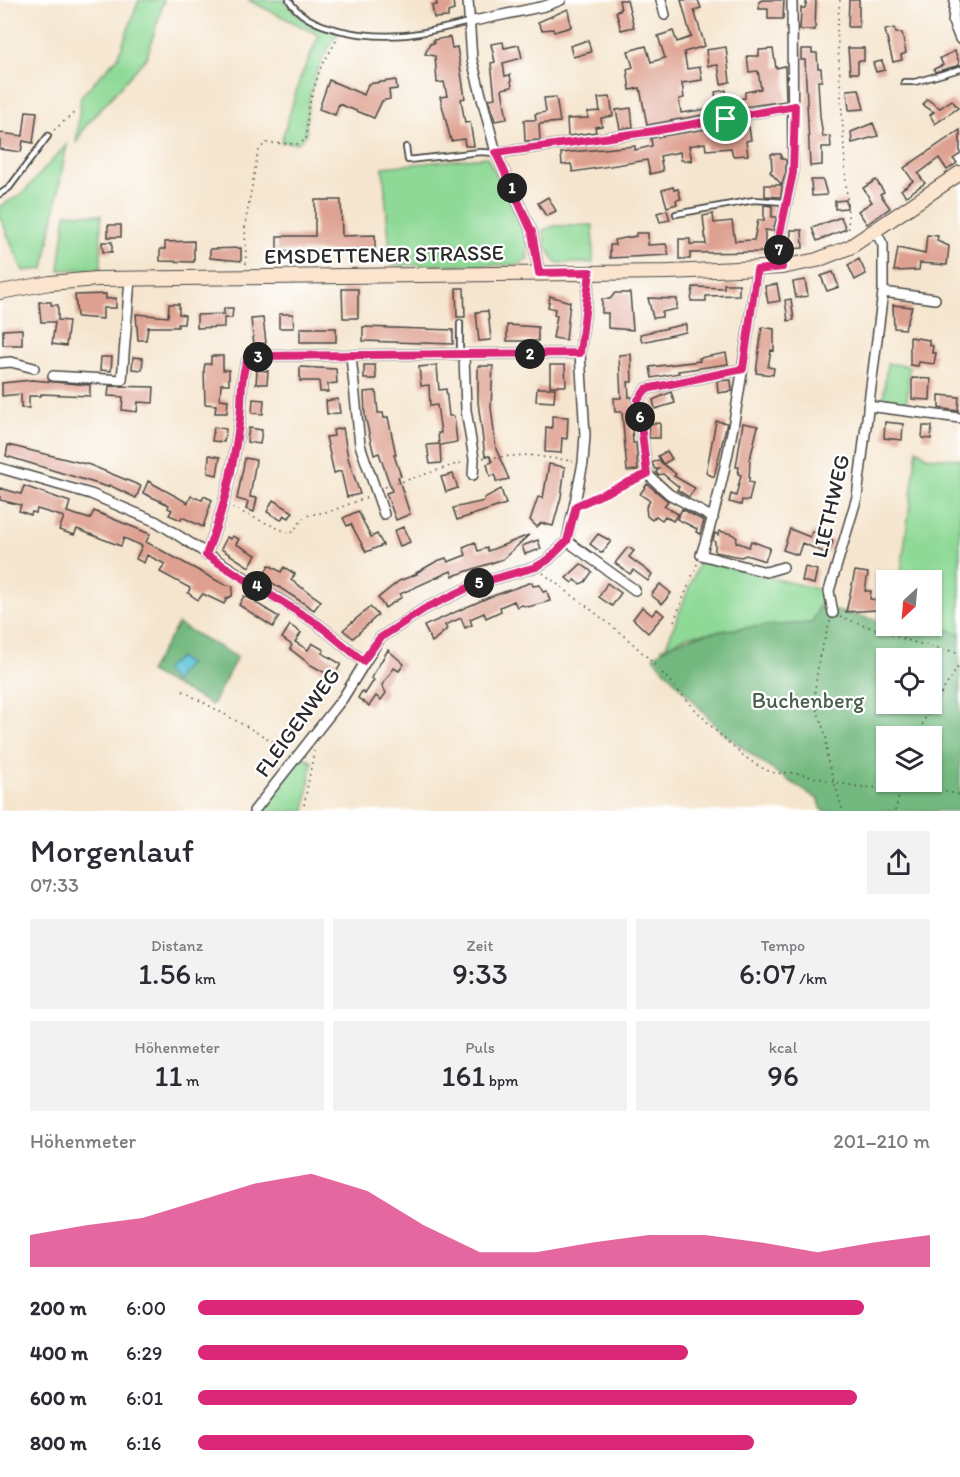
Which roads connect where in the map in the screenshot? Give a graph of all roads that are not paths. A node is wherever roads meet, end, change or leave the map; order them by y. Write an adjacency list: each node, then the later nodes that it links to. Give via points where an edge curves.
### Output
1 (289, 0): 8 (lane, via 312,22 345,30 404,35)
2 (468, 0): 8 (street)
3 (561, 0): 8 (street)
4 (661, 0): 7 (street)
5 (792, 0): 12 (street)
6 (955, 0): 9 (street, via 953,22)
7 (666, 15)
8 (469, 22): 15 (street, via 472,60)
9 (960, 39)
10 (960, 69): 11 (lane)
11 (904, 82)
12 (795, 106): 15 (street); 18 (street, via 793,173)
13 (48, 136): 17 (lane, via 9,188)
14 (406, 147): 15 (lane, via 408,160)
15 (496, 153): 24 (street, via 532,232)
16 (960, 173): 20 (main road, EMSDETTENER STRASSE)
17 (0, 194)
18 (785, 202): 19 (lane, via 754,200); 21 (street, via 778,242)
19 (676, 214)
20 (876, 232): 21 (main road, EMSDETTENER STRASSE, via 817,260); 27 (street, LIETHWEG, via 883,245)
21 (782, 267): 22 (main road, EMSDETTENER STRASSE)
22 (757, 270): 23 (main road, EMSDETTENER STRASSE); 35 (street)
23 (590, 272): 24 (main road, EMSDETTENER STRASSE); 30 (street)
24 (539, 273): 25 (main road, EMSDETTENER STRASSE)
25 (130, 279): 26 (main road, EMSDETTENER STRASSE, via 50,283); 36 (street, via 122,380)
26 (0, 292)
27 (883, 292): 28 (street); 37 (street, LIETHWEG)
28 (935, 299)
29 (460, 322): 32 (lane)
30 (580, 353): 32 (street); 43 (street, via 585,435 576,506)
31 (351, 356): 32 (street); 41 (street, via 360,445); 44 (street, via 258,356 247,361 225,505)
32 (462, 356): 40 (street, via 474,459)
33 (0, 363): 34 (street)
34 (34, 368)
35 (743, 369): 42 (street); 42 (street, via 646,389 638,400 647,474 669,494)
36 (53, 376)
37 (868, 406): 38 (street); 47 (street, LIETHWEG, via 857,497 830,591)
38 (960, 418)
39 (0, 468): 44 (street, via 91,494 146,517)
40 (472, 475)
41 (384, 514)
42 (713, 518): 45 (street, via 701,555 766,573)
43 (567, 541): 46 (street); 48 (street, FLEIGENWEG, via 536,567 476,584 424,609 380,638)
44 (206, 555): 48 (street, via 319,625)
45 (783, 567)
46 (635, 590)
47 (833, 613)
48 (363, 661): 49 (street, FLEIGENWEG, via 343,698)
49 (254, 811)

